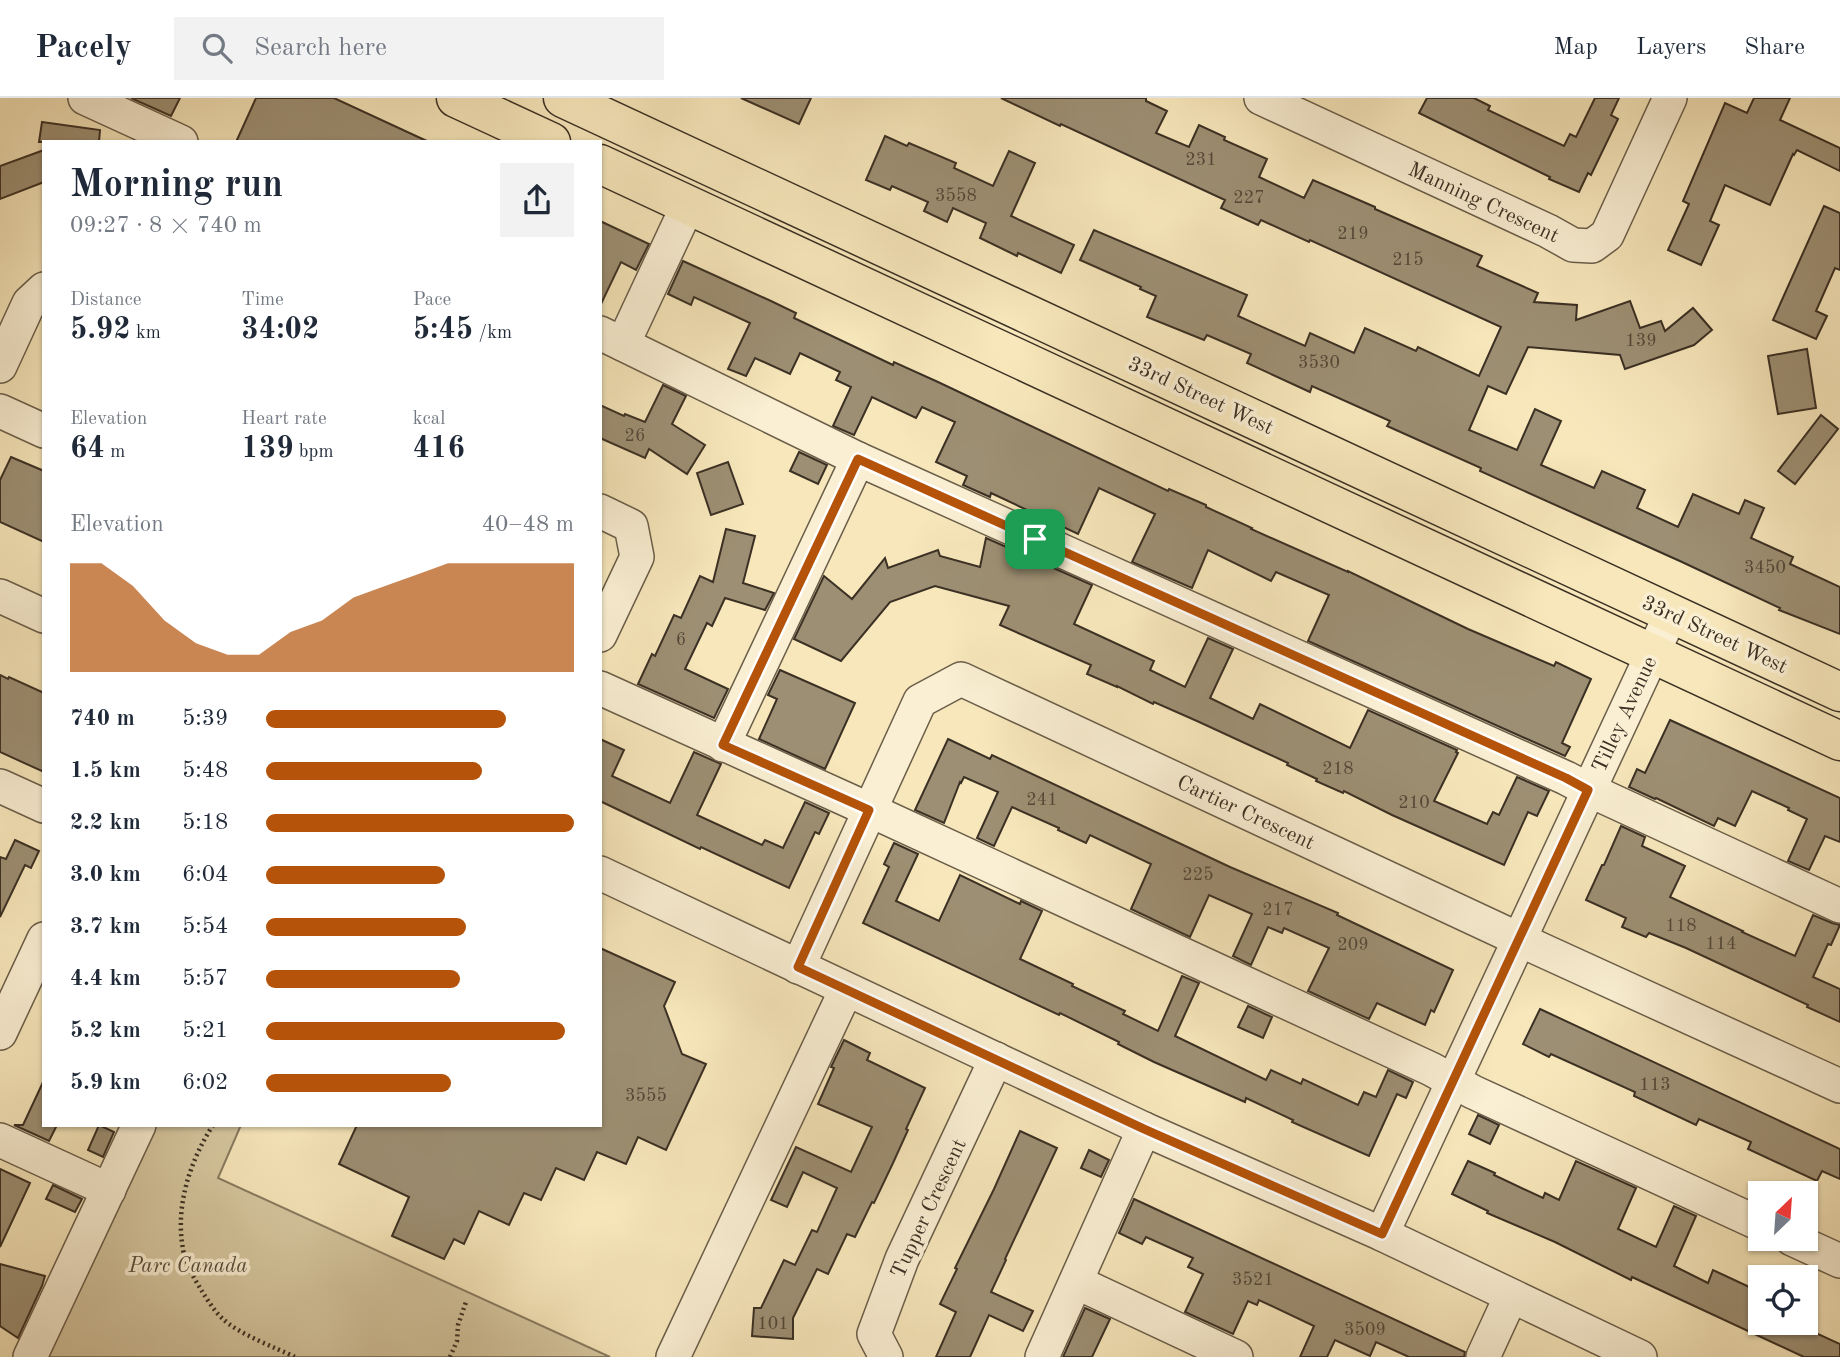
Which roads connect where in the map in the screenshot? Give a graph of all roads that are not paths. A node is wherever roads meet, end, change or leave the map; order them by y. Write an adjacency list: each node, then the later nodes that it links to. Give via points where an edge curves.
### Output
1 (85, 98): 6 (street)
2 (456, 98): 7 (main road)
3 (562, 98): 18 (main road, 33rd Street West)
4 (1261, 98): 5 (street, Manning Crescent, via 1573,245 1592,246 1607,235)
5 (1670, 98)
6 (177, 140)
7 (547, 140)
8 (602, 165): 9 (main road)
9 (688, 205): 11 (street); 21 (main road)
10 (42, 291): 12 (street, via 29,303)
11 (612, 339): 15 (street)
12 (0, 366)
13 (0, 411): 14 (street)
14 (42, 430)
15 (858, 459): 25 (street); 27 (street)
16 (602, 512): 20 (street, via 631,526 637,557)
17 (0, 596): 19 (street)
18 (1671, 614): 21 (street, Tilley Avenue); 23 (main road, 33rd Street West)
19 (42, 615)
20 (602, 631)
21 (1651, 654): 24 (main road); 27 (street, Tilley Avenue)
22 (602, 689): 25 (street)
23 (1840, 692)
24 (1840, 741)
25 (723, 745): 29 (street)
26 (0, 786): 28 (street)
27 (1588, 790): 31 (street); 32 (street, Tilley Avenue)
28 (42, 805)
29 (869, 810): 32 (street, Cartier Crescent, via 920,701 961,680); 34 (street, Cartier Crescent); 39 (street)
30 (602, 874): 34 (street)
31 (1840, 906)
32 (1520, 939): 39 (street, Tilley Avenue); 40 (street, Cartier Crescent)
33 (42, 941): 35 (street)
34 (798, 967): 36 (street)
35 (13, 971): 37 (street)
36 (846, 989): 38 (street); 52 (street)
37 (0, 1033)
38 (996, 1059): 42 (street); 53 (street, Tupper Crescent, via 902,1259 874,1334)
39 (1454, 1081): 45 (street); 46 (street, Tilley Avenue)
40 (1840, 1086)
41 (138, 1127): 44 (street)
42 (1144, 1129): 46 (street); 49 (street)
43 (0, 1140): 44 (street)
44 (109, 1190): 51 (street)
45 (1748, 1219)
46 (1382, 1234): 50 (street)
47 (1818, 1251): 48 (street)
48 (1840, 1261)
49 (1076, 1282): 54 (street); 55 (street)
50 (1511, 1296): 56 (street); 57 (street)
51 (30, 1357)
52 (673, 1357)
53 (886, 1357)
54 (1042, 1357)
55 (1236, 1357)
56 (1483, 1357)
57 (1640, 1357)

